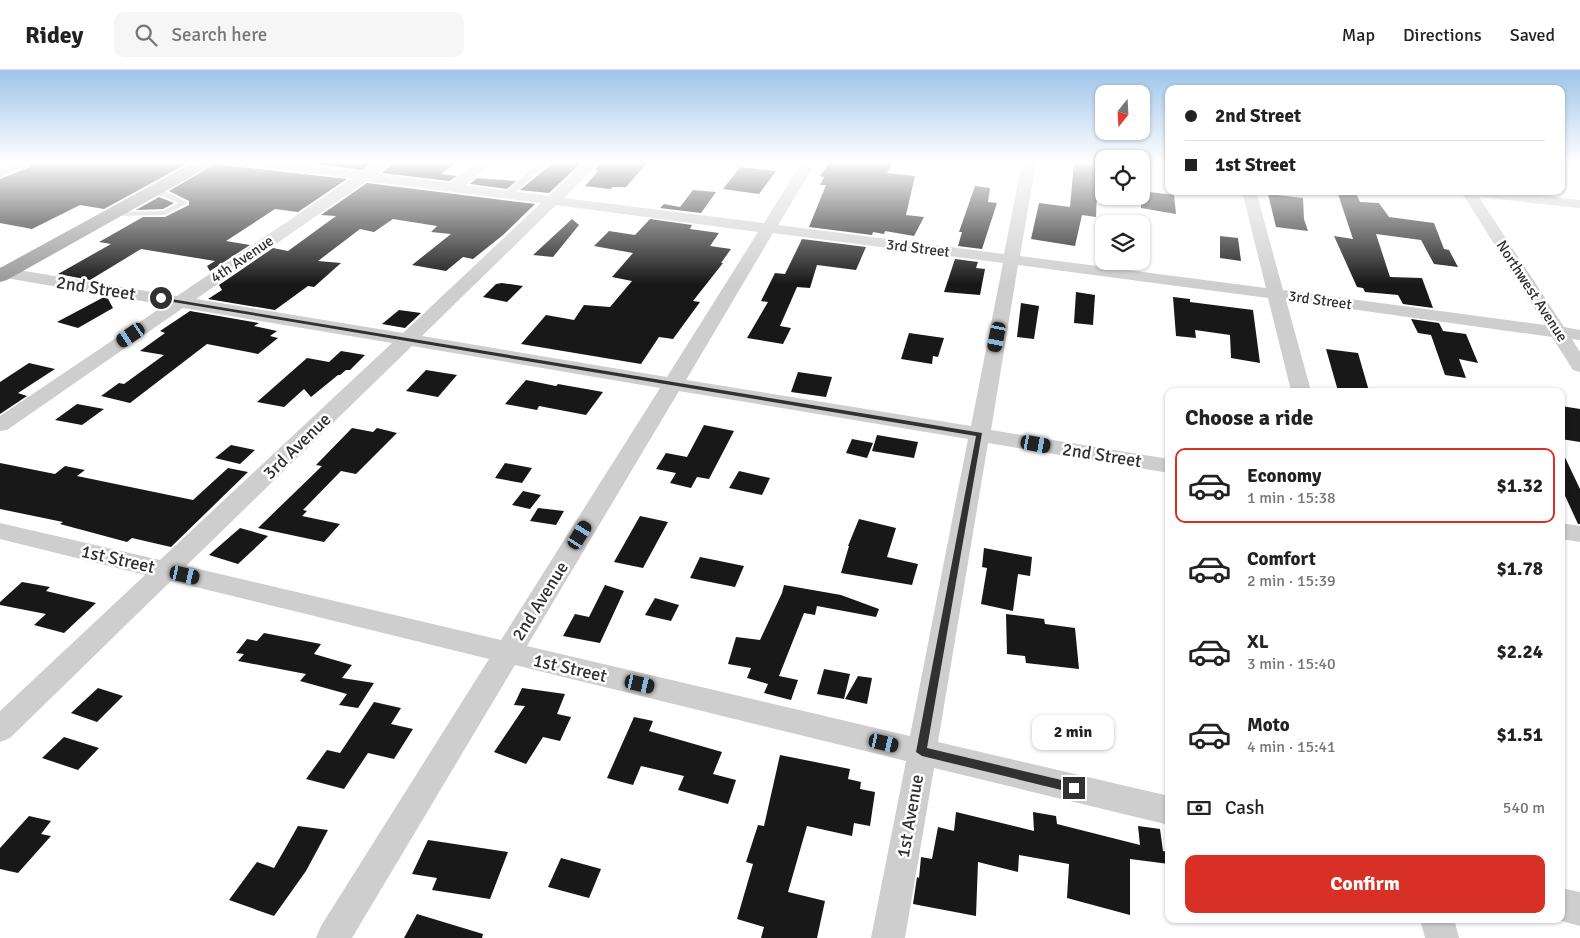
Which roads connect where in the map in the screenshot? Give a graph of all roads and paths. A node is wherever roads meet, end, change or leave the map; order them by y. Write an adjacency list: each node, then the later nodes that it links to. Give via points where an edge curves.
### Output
1 (134, 203): 12 (highway)
2 (183, 203): 12 (lane, via 164,213)
3 (325, 203): 17 (street, 4th Avenue)
4 (550, 203): 20 (street, 3rd Avenue)
5 (572, 203): 13 (street, 3rd Street)
6 (783, 203): 13 (street, 2nd Avenue)
7 (1022, 203): 14 (street, 1st Avenue)
8 (1252, 203): 16 (street)
9 (1472, 203): 18 (street, Northwest Avenue)
10 (1566, 203): 11 (street)
11 (1580, 204)
12 (114, 214): 15 (highway)
13 (768, 228): 14 (street, 3rd Street); 22 (street, 2nd Avenue)
14 (1012, 260): 16 (street, 3rd Street); 25 (street, 1st Avenue)
15 (2, 274): 17 (street, 2nd Street)
16 (1276, 294): 18 (street, 3rd Street); 23 (street)
17 (180, 302): 20 (street, 2nd Street); 24 (street, 4th Avenue)
18 (1559, 332): 19 (street, 3rd Street); 21 (street, Northwest Avenue)
19 (1580, 335)
20 (408, 340): 22 (street, 2nd Street); 30 (street, 3rd Avenue)
21 (1580, 366)
22 (673, 384): 25 (street, 2nd Street); 31 (street, 2nd Avenue)
23 (1300, 388)
24 (0, 425)
25 (980, 434): 26 (street, 2nd Street); 33 (street, 1st Avenue)
26 (1165, 465)
27 (0, 531): 30 (street, 1st Street)
28 (1565, 532): 29 (street)
29 (1580, 534)
30 (166, 571): 31 (street, 1st Street); 32 (street, 3rd Avenue)
31 (508, 653): 33 (street, 1st Street); 38 (street, 2nd Avenue)
32 (0, 729)
33 (922, 752): 34 (street, 1st Street); 39 (street, 1st Avenue)
34 (1165, 810)
35 (1565, 906): 36 (street)
36 (1580, 909)
37 (1438, 923): 40 (street)
38 (333, 938)
39 (888, 938)
40 (1442, 938)

